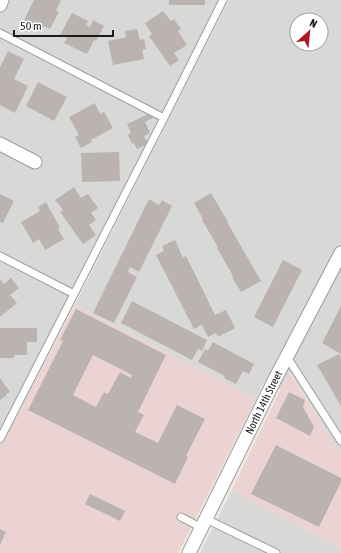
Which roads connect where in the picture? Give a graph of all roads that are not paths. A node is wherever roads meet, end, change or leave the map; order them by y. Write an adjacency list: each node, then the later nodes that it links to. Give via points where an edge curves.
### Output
1 (2, 0): 3 (street)
2 (223, 0): 5 (lane)
3 (0, 5)
4 (0, 33): 5 (lane)
5 (164, 118): 10 (lane)
6 (0, 144): 7 (street)
7 (35, 162)
8 (341, 253): 11 (street, North 14th Street)
9 (0, 256): 10 (lane)
10 (74, 294): 12 (lane)
11 (287, 357): 13 (lane); 15 (street, North 14th Street)
12 (0, 439)
13 (341, 441)
14 (181, 517): 15 (lane)
15 (204, 524): 16 (street, North 14th Street); 17 (lane)
16 (189, 553)
17 (276, 553)

